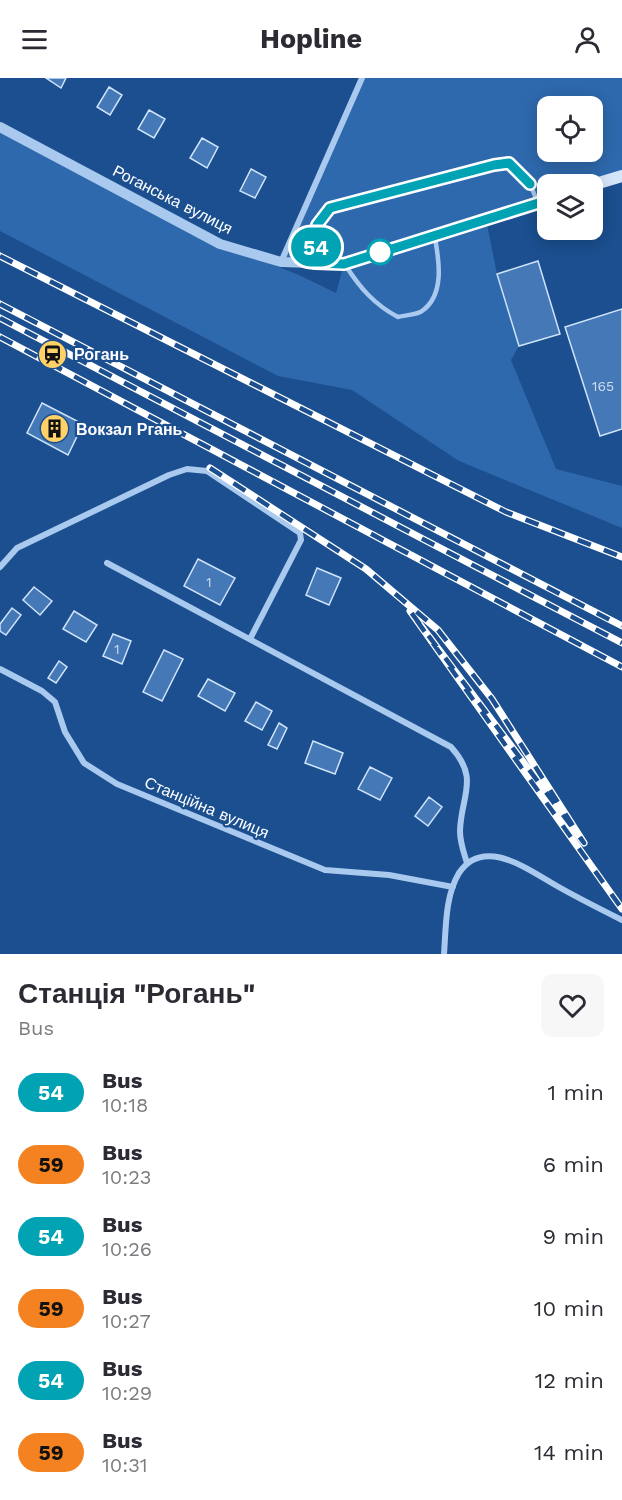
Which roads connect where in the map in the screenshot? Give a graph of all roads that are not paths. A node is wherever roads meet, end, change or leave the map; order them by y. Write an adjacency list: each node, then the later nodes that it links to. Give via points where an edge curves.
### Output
1 (362, 78): 8 (street)
2 (0, 127): 8 (street, Роганська вулиця, via 220,244)
3 (622, 176): 4 (main road)
4 (603, 182)
5 (537, 193): 9 (lane, via 509,163 330,208 317,225)
6 (537, 203): 7 (main road, Роганська вулиця)
7 (434, 235): 10 (main road, Роганська вулиця); 10 (lane, via 440,263 436,292 422,311 398,317 382,308 360,288)
8 (281, 262): 9 (street, Роганська вулиця)
9 (315, 263): 10 (street, Роганська вулиця)
10 (344, 264)
11 (107, 563): 13 (street)
12 (0, 567): 13 (street, via 17,548 169,475 203,469 300,533 301,540)
13 (250, 639): 15 (street, via 451,747 468,777 460,830)
14 (0, 669): 16 (street, Станційна вулиця, via 55,702 65,732 84,763 117,784 325,870 389,875)
15 (467, 863): 16 (street); 17 (street, via 497,856 518,862)
16 (453, 887): 18 (street)
17 (622, 920)
18 (444, 954)

